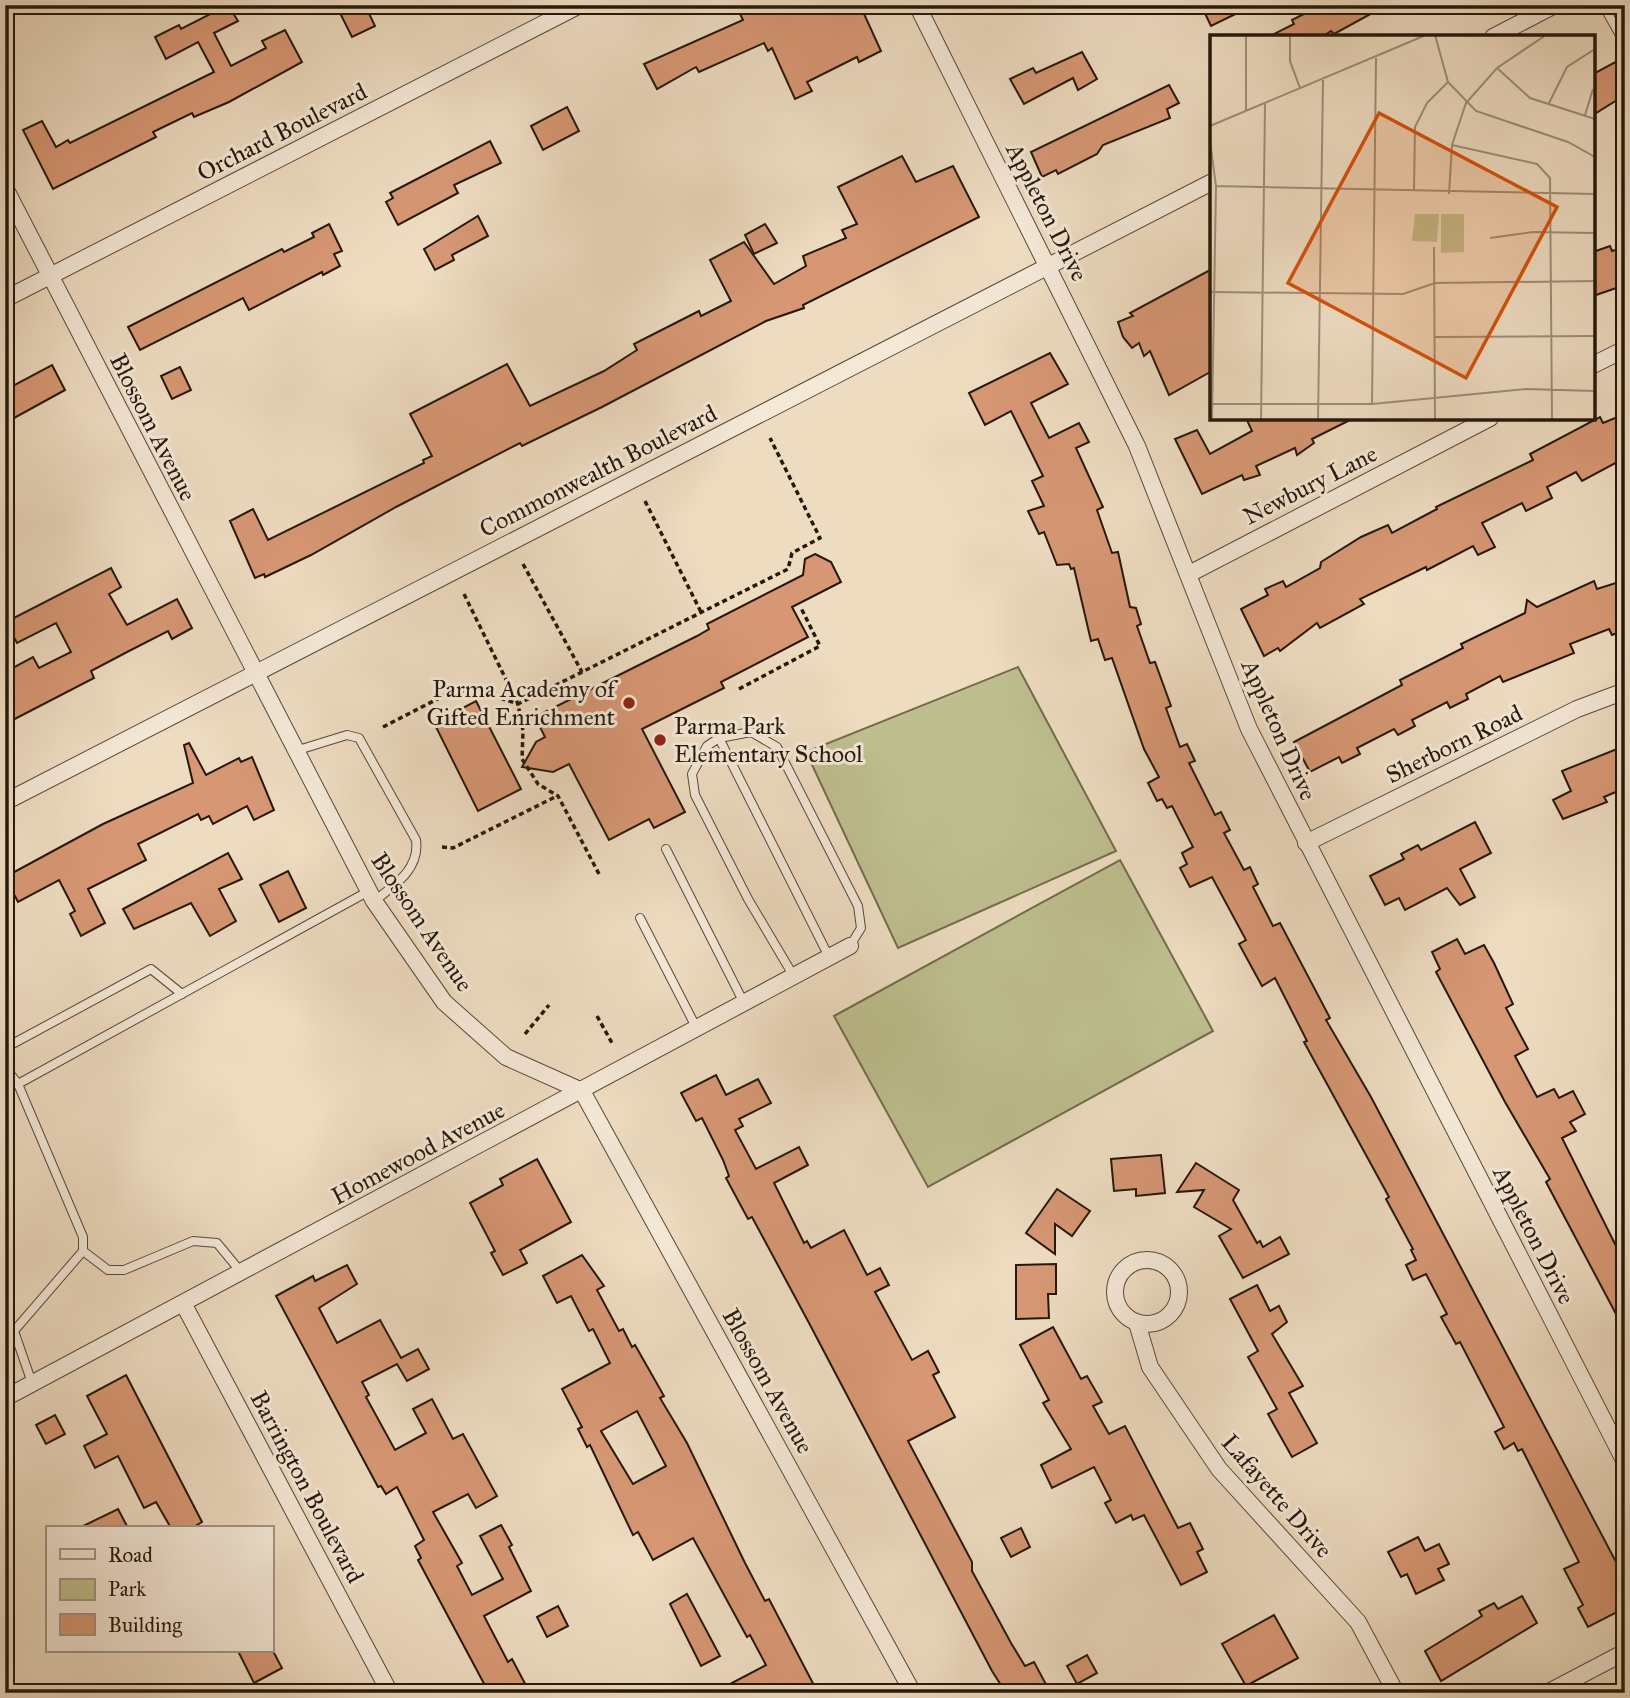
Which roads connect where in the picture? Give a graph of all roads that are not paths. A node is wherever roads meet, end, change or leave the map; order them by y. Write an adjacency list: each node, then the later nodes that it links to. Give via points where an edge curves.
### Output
1 (580, 5): 10 (street, Orchard Boulevard)
2 (916, 5): 9 (street, Appleton Drive)
3 (1555, 5): 5 (street)
4 (1603, 5): 6 (lane)
5 (1497, 35)
6 (1625, 44)
7 (1210, 183): 9 (street, Commonwealth Boulevard)
8 (5, 188): 10 (street, Blossom Avenue)
9 (1049, 265): 15 (street, Appleton Drive, via 1137,446); 16 (street, Commonwealth Boulevard)
10 (50, 276): 11 (street, Orchard Boulevard); 16 (street, Blossom Avenue)
11 (5, 299)
12 (1625, 349): 13 (street)
13 (1595, 364)
14 (1486, 420): 15 (street, Newbury Lane)
15 (1189, 574): 21 (street, Appleton Drive, via 1249,729)
16 (254, 672): 19 (street, Blossom Avenue); 20 (street, Commonwealth Boulevard)
17 (1625, 691): 21 (street, Sherborn Road, via 1577,709)
18 (719, 738): 25 (lane, via 751,732 777,747 858,906 862,928); 26 (lane); 27 (lane, via 707,746 692,774 695,795)
19 (295, 751): 23 (street, Blossom Avenue); 23 (lane, via 347,736 359,738 410,828 418,852 400,881)
20 (5, 802)
21 (1306, 843): 43 (street, Appleton Drive)
22 (666, 849): 29 (lane)
23 (372, 896): 28 (lane); 34 (street, Blossom Avenue, via 444,1002 506,1057)
24 (640, 918): 30 (lane)
25 (850, 946): 26 (street, Homewood Avenue)
26 (829, 957): 27 (street, Homewood Avenue)
27 (793, 975): 29 (street, Homewood Avenue)
28 (182, 994): 31 (lane, via 151,969); 33 (lane)
29 (743, 1001): 30 (street, Homewood Avenue)
30 (696, 1027): 34 (street, Homewood Avenue)
31 (5, 1048)
32 (5, 1068): 33 (lane)
33 (18, 1084): 35 (lane, via 83,1237)
34 (582, 1091): 36 (street, Homewood Avenue); 46 (street, Blossom Avenue)
35 (83, 1251): 36 (lane, via 108,1270 124,1270 193,1241 217,1243); 40 (lane)
36 (241, 1272): 37 (street, Homewood Avenue)
37 (183, 1303): 41 (street, Homewood Avenue); 45 (street, Barrington Boulevard)
38 (1137, 1323): 38 (street, Lafayette Drive, via 1118,1308 1115,1284 1133,1263 1153,1261 1174,1275 1178,1299 1169,1316 1158,1322); 47 (street, Lafayette Drive, via 1150,1367 1219,1469 1357,1622)
39 (5, 1324): 40 (lane)
40 (14, 1331): 41 (lane)
41 (33, 1384): 42 (street, Homewood Avenue)
42 (5, 1398)
43 (1625, 1462)
44 (1625, 1651): 48 (street)
45 (390, 1693)
46 (913, 1693)
47 (1395, 1693)
48 (1547, 1693)

